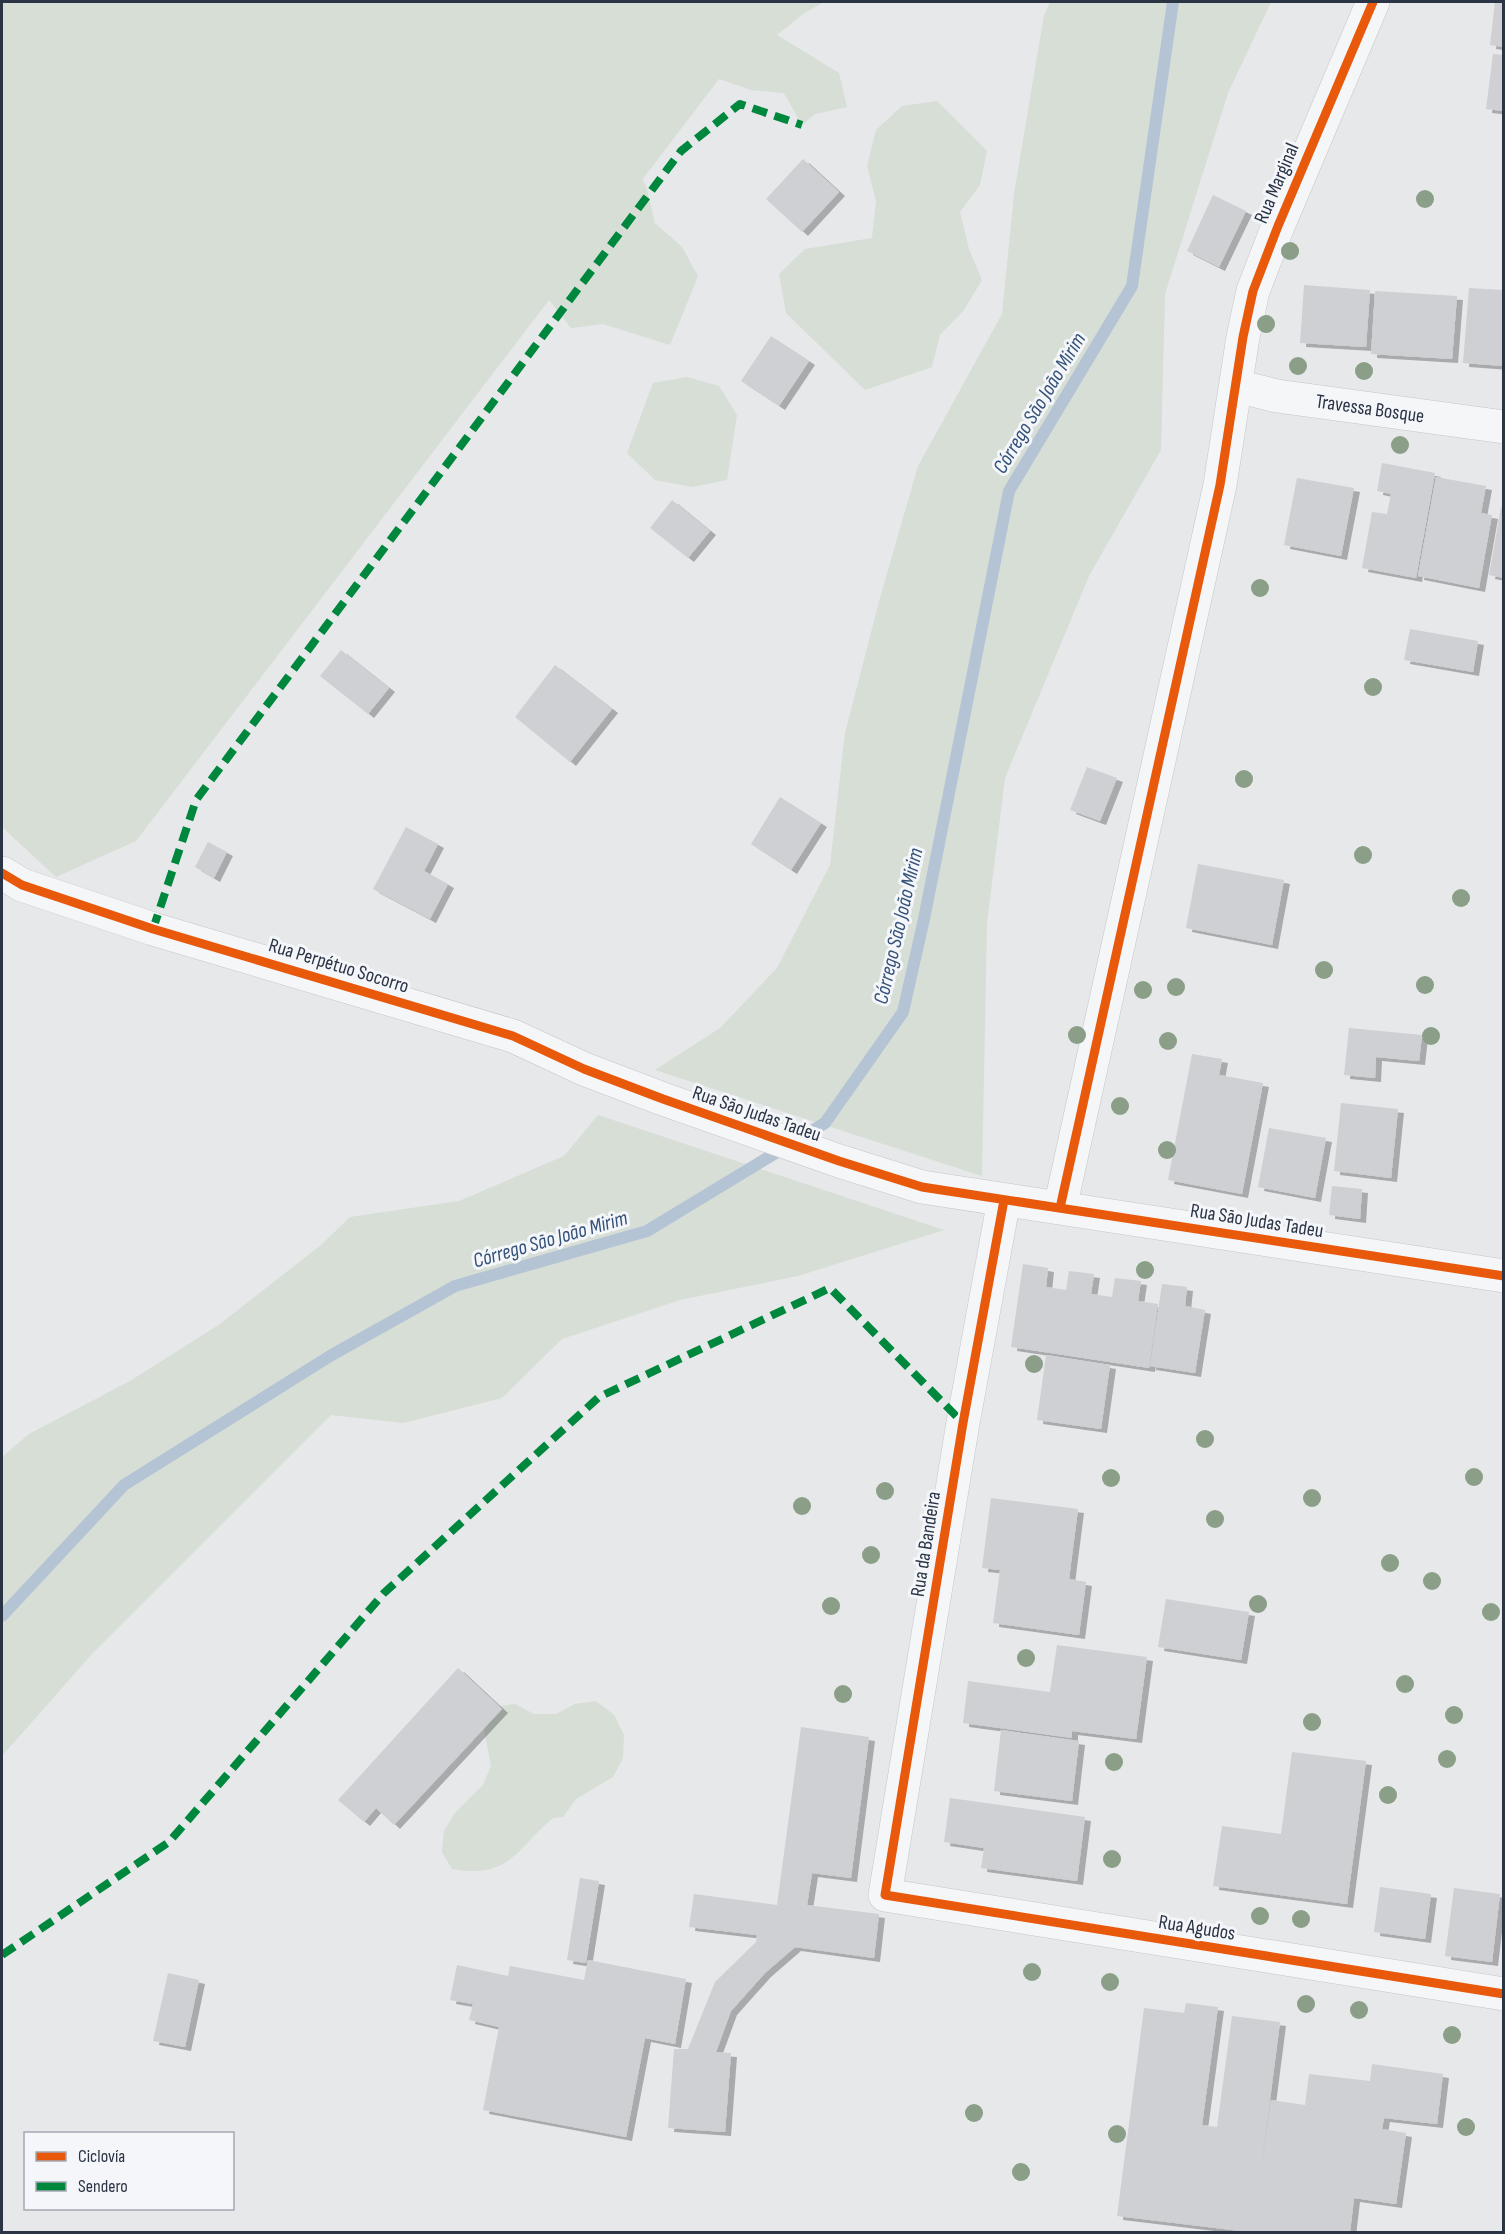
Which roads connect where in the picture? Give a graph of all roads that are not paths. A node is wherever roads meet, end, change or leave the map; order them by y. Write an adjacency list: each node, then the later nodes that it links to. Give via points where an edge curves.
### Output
1 (1373, 2): 2 (street, Rua Marginal, via 1254,291)
2 (1237, 386): 3 (street, Travessa Bosque, via 1277,396); 7 (street, Rua Marginal, via 1220,485)
3 (1503, 427)
4 (2, 873): 5 (street, Rua Perpétuo Socorro, via 22,885 153,929 513,1036)
5 (663, 1099): 6 (street, Rua São Judas Tadeu, via 922,1187)
6 (1004, 1200): 7 (street, Rua São Judas Tadeu); 9 (street, Rua da Bandeira)
7 (1060, 1208): 8 (street, Rua São Judas Tadeu)
8 (1503, 1276)
9 (885, 1895): 10 (street, Rua Agudos)
10 (1503, 1994)

